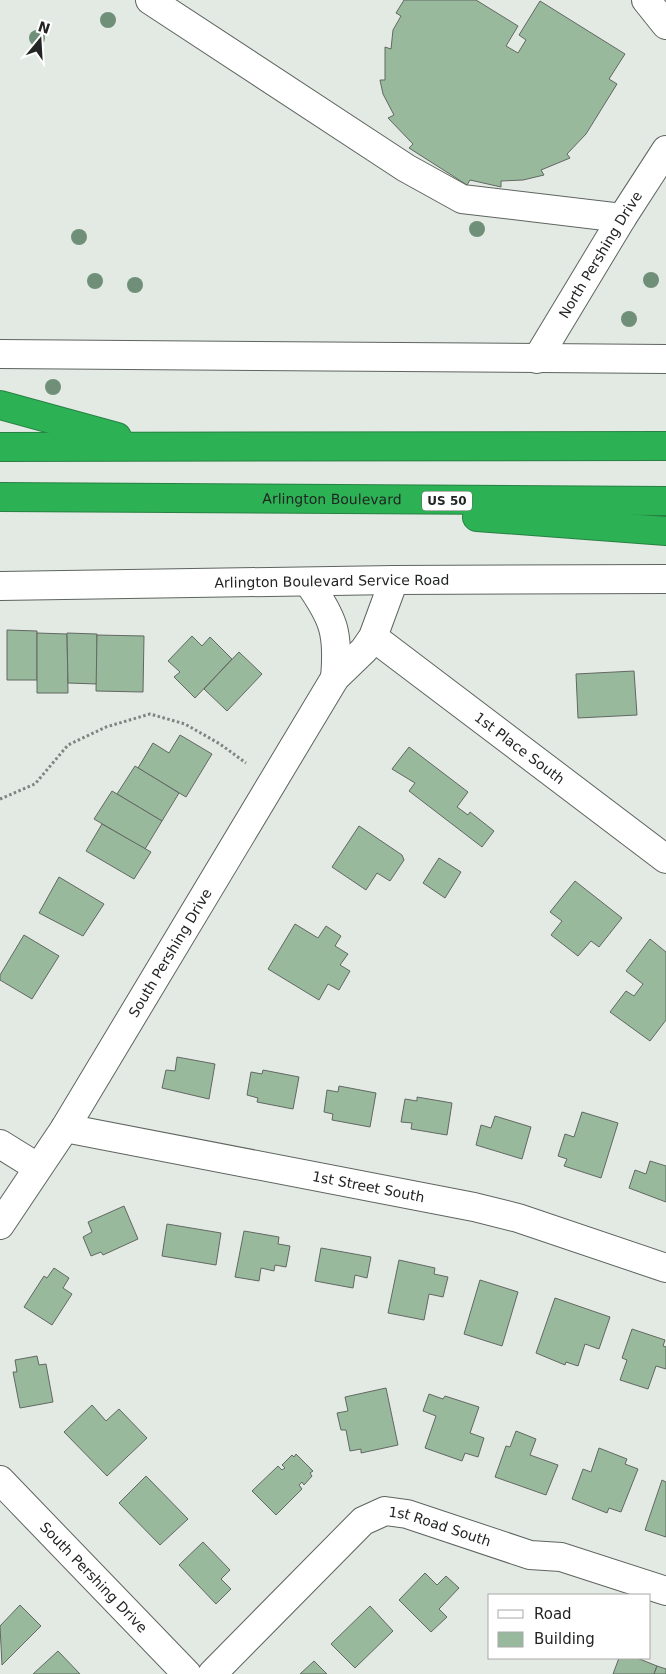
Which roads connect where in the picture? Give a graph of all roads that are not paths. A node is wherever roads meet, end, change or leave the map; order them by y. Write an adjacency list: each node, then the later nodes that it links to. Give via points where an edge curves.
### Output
1 (150, 0): 5 (street, via 406,168 462,199)
2 (646, 0): 3 (street)
3 (666, 25)
4 (666, 150): 5 (street, North Pershing Drive)
5 (622, 218): 7 (street, North Pershing Drive)
6 (0, 354): 7 (street)
7 (537, 359): 8 (street)
8 (666, 359)
9 (0, 405): 11 (highway)
10 (666, 432): 12 (highway)
11 (152, 446): 12 (highway); 14 (highway)
12 (568, 446): 13 (highway)
13 (666, 446)
14 (0, 447)
15 (0, 497): 16 (highway, Arlington Boulevard / US 50)
16 (229, 500): 17 (highway, Arlington Boulevard / US 50); 18 (highway)
17 (666, 501)
18 (666, 531)
19 (394, 580): 20 (street, Arlington Boulevard Service Road); 21 (street, Arlington Boulevard Service Road); 23 (street, South Pershing Drive)
20 (666, 580)
21 (308, 582): 22 (street, Arlington Boulevard Service Road); 24 (street, South Pershing Drive, via 332,619 337,655)
22 (0, 586)
23 (372, 637): 24 (street, South Pershing Drive, via 364,650); 25 (street, 1st Place South)
24 (335, 678): 26 (street, South Pershing Drive)
25 (666, 858)
26 (65, 1128): 28 (street, South Pershing Drive); 30 (street, 1st Street South, via 474,1207 518,1218)
27 (0, 1144): 28 (street)
28 (37, 1167): 29 (street, South Pershing Drive)
29 (0, 1224)
30 (666, 1268)
31 (0, 1480): 33 (street, South Pershing Drive)
32 (666, 1591): 34 (street, 1st Road South, via 561,1557 530,1554 407,1514 385,1511 363,1521)
33 (188, 1674)
34 (212, 1674)

